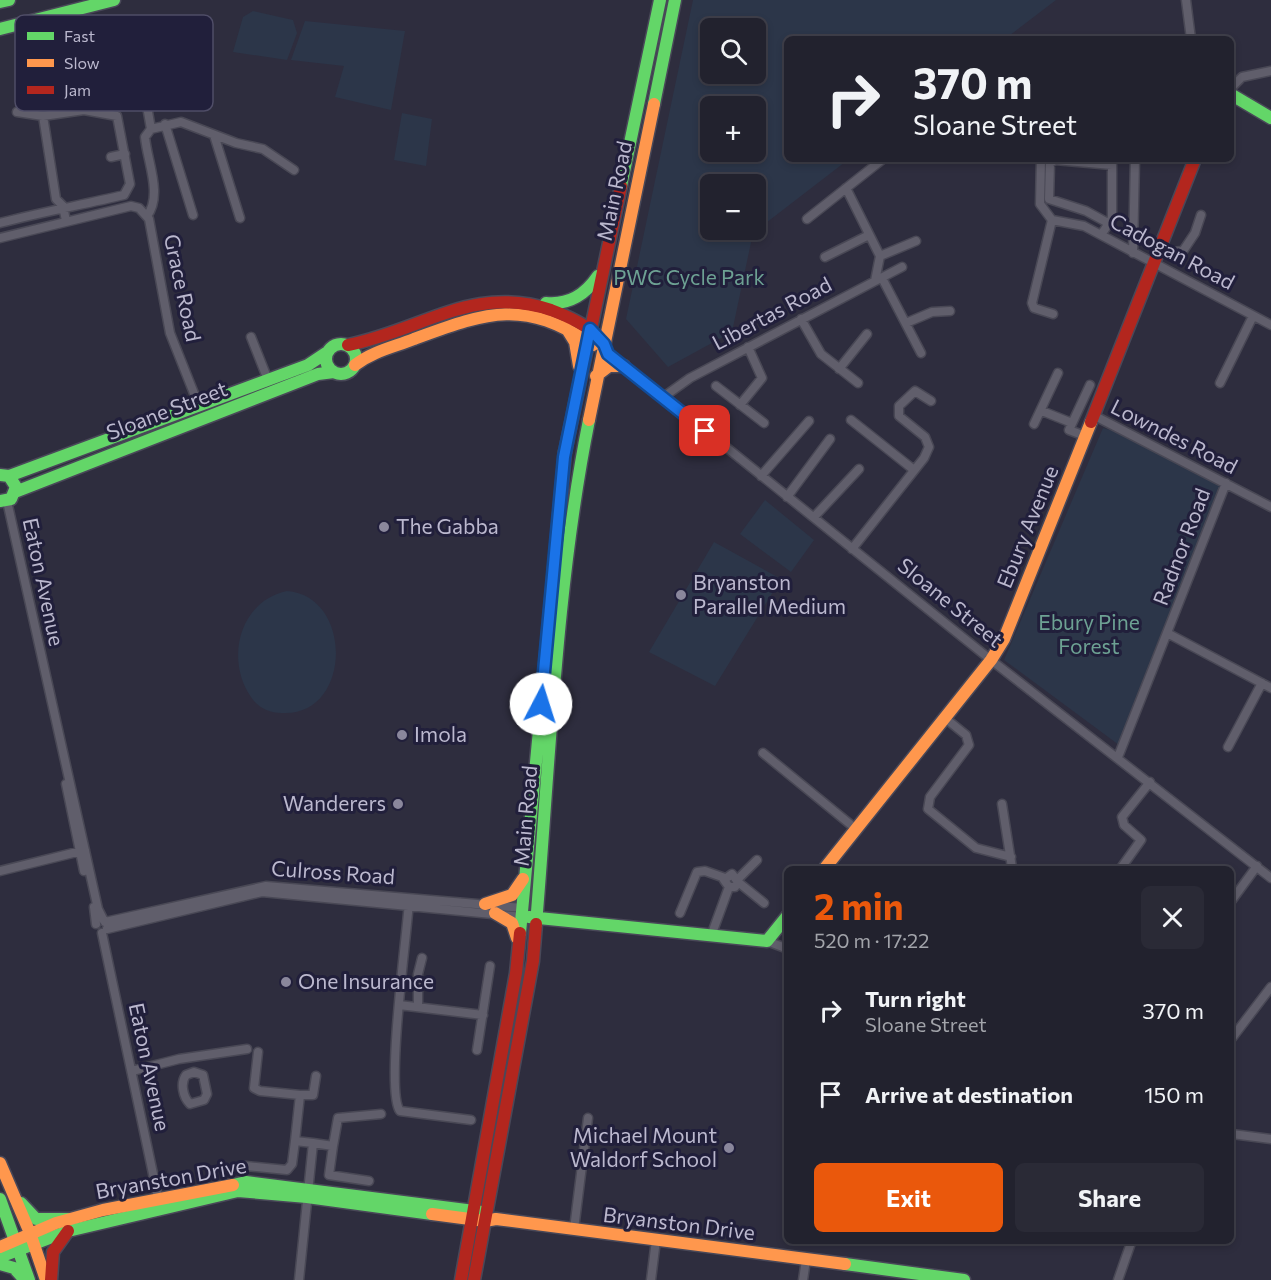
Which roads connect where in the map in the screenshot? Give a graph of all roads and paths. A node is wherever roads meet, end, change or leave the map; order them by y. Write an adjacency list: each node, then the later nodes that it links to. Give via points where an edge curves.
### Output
1 (9, 0): 6 (main road)
2 (114, 0): 7 (main road)
3 (660, 0): 52 (main road, Main Road)
4 (675, 0): 67 (main road, Main Road)
5 (1186, 0): 10 (street)
6 (0, 2)
7 (55, 15)
8 (15, 25): 9 (main road)
9 (0, 29)
10 (1191, 36)
11 (1271, 71): 12 (street, via 1244,76)
12 (1234, 85)
13 (1234, 96): 19 (main road)
14 (77, 111): 18 (street)
15 (90, 111): 23 (street, via 117,116)
16 (148, 111): 21 (street)
17 (17, 112): 18 (street)
18 (43, 116): 33 (street, via 56,199)
19 (1271, 118)
20 (165, 124): 21 (street); 22 (street, via 181,122); 36 (street)
21 (151, 129): 34 (street, via 146,139 154,204)
22 (214, 135): 31 (street, via 263,149); 37 (street)
23 (125, 154): 24 (street); 33 (street, via 130,184 127,192)
24 (111, 157)
25 (879, 162): 32 (street)
26 (1041, 162): 39 (street, via 1040,204)
27 (1052, 162): 42 (street, via 1049,199)
28 (1092, 162): 42 (street, via 1111,163 1113,167 1112,218)
29 (1135, 162): 47 (street)
30 (1194, 162): 50 (main road, Ebury Avenue)
31 (294, 170)
32 (846, 188): 38 (street); 43 (street)
33 (63, 206): 40 (street); 41 (street)
34 (145, 213): 40 (street, via 131,206); 89 (street, Grace Road, via 170,333)
35 (1201, 214): 50 (street, via 1183,251)
36 (193, 215)
37 (240, 218)
38 (807, 219)
39 (1052, 220): 44 (street, Cadogan Road, via 1084,226); 56 (street, via 1032,303 1034,308)
40 (66, 221): 45 (street)
41 (0, 223)
42 (1108, 223): 44 (street)
43 (869, 235): 48 (street); 49 (street)
44 (1101, 235): 47 (street, Cadogan Road)
45 (0, 238)
46 (916, 241): 48 (street)
47 (1133, 253): 50 (street, Cadogan Road)
48 (880, 256): 53 (street)
49 (825, 257)
50 (1156, 258): 57 (street, Cadogan Road); 91 (main road, Ebury Avenue)
51 (902, 267): 53 (street, Libertas Road)
52 (602, 268): 54 (main road, via 588,290 570,302 550,304); 63 (main road, Main Road)
53 (879, 279): 58 (street, Libertas Road); 59 (street)
54 (515, 299): 63 (main road, Sloane Street, via 551,309); 65 (main road, Sloane Street, via 477,303 371,342)
55 (950, 311): 59 (street, via 932,312)
56 (1053, 314)
57 (1253, 316): 61 (street, Cadogan Road); 81 (street)
58 (801, 319): 66 (street, Libertas Road); 73 (street, via 821,354)
59 (906, 323): 69 (street)
60 (564, 325): 63 (main road, Sloane Street); 70 (main road, Sloane Street, via 540,315 518,312 477,316); 75 (main road, via 574,342)
61 (1271, 325)
62 (867, 334): 73 (street)
63 (589, 335): 67 (main road, Sloane Street); 75 (main road, Main Road)
64 (251, 337): 79 (street)
65 (348, 345): 68 (main road, via 337,344); 70 (main road, via 356,355)
66 (748, 347): 85 (street, Libertas Road); 88 (street, via 762,378)
67 (605, 350): 71 (street, Sloane Street); 77 (main road, Main Road)
68 (326, 353): 72 (main road, Sloane Street); 74 (main road, via 326,362)
69 (921, 353)
70 (355, 364): 74 (main road, via 346,373)
71 (624, 366): 77 (main road, via 609,366); 85 (street, Sloane Street)
72 (297, 369): 78 (main road); 79 (main road, Sloane Street)
73 (839, 369): 80 (street)
74 (334, 372): 78 (main road, Sloane Street)
75 (580, 373): 128 (main road, Main Road, via 561,480)
76 (1058, 374): 90 (street)
77 (596, 376): 138 (main road, Main Road, via 570,540)
78 (307, 379): 83 (main road, Sloane Street)
79 (268, 380): 83 (main road, via 272,385); 89 (main road, Sloane Street)
80 (858, 383)
81 (1220, 383)
82 (1090, 385): 95 (street)
83 (288, 386): 86 (main road, Sloane Street)
84 (716, 386): 88 (street)
85 (662, 398): 102 (street, Sloane Street)
86 (248, 401): 89 (main road, via 203,412); 105 (main road, Sloane Street)
87 (931, 401): 100 (street, via 921,392 913,392 898,409 899,416 929,443)
88 (740, 405): 94 (street)
89 (199, 406): 101 (main road, Sloane Street)
90 (1042, 411): 95 (street); 96 (street)
91 (1093, 415): 97 (main road, Ebury Avenue); 103 (street, Lowndes Road)
92 (851, 420): 100 (street)
93 (808, 421): 102 (street)
94 (764, 423)
95 (1072, 423): 97 (street, via 1070,432)
96 (1034, 424)
97 (1084, 436): 110 (main road, Ebury Avenue, via 1004,639)
98 (830, 439): 104 (street)
99 (859, 469): 107 (street)
100 (914, 470): 108 (street)
101 (5, 476): 105 (main road, via 15,483)
102 (761, 476): 104 (street, Sloane Street)
103 (1226, 483): 106 (street, Lowndes Road); 109 (street, Radnor Road)
104 (787, 497): 107 (street, Sloane Street)
105 (8, 498): 120 (street, Eaton Avenue)
106 (1271, 507)
107 (814, 517): 108 (street, Sloane Street)
108 (852, 549): 110 (street, Sloane Street)
109 (1167, 633): 111 (street); 116 (street, Radnor Road)
110 (991, 660): 113 (main road, Ebury Avenue); 116 (street, Sloane Street)
111 (1262, 683): 112 (street); 114 (street)
112 (1271, 688)
113 (945, 718): 119 (main road, Ebury Avenue); 121 (street, via 964,733 969,745 930,797 928,808 976,848)
114 (1228, 747)
115 (763, 753): 119 (street)
116 (1118, 757): 117 (street, Sloane Street)
117 (1150, 782): 125 (street, via 1122,817 1124,825 1142,840); 126 (street, Sloane Street)
118 (1002, 804): 121 (street)
119 (856, 830): 123 (main road, Ebury Avenue)
120 (82, 851): 127 (street); 141 (street, Eaton Avenue)
121 (1011, 857): 124 (street)
122 (757, 860): 131 (street)
123 (827, 866)
124 (1012, 866)
125 (1122, 866)
126 (1257, 866): 130 (street, Sloane Street); 133 (street)
127 (3, 869)
128 (526, 873): 136 (main road, via 517,891); 137 (main road, Main Road)
129 (725, 878): 131 (street, via 732,874); 132 (street); 139 (street, via 697,872)
130 (1271, 878)
131 (738, 881): 132 (street, via 735,887); 135 (street)
132 (729, 887): 142 (street)
133 (1234, 897)
134 (409, 902): 136 (street, Culross Road); 136 (street, Culross Road); 141 (street, Culross Road, via 262,892); 149 (street)
135 (764, 903)
136 (490, 909): 137 (street, Culross Road); 137 (street, Culross Road); 145 (main road, via 512,923)
137 (523, 912): 138 (main road, Culross Road); 145 (main road, Main Road)
138 (538, 913): 142 (main road, Culross Road, via 558,920); 173 (main road, Main Road, via 529,987)
139 (680, 913)
140 (784, 920): 143 (main road)
141 (103, 926): 157 (street, Eaton Avenue)
142 (711, 936): 143 (main road, Culross Road)
143 (767, 941): 144 (street, Culross Road)
144 (784, 947)
145 (519, 948): 178 (main road, Main Road)
146 (422, 958): 150 (street)
147 (490, 966): 151 (street)
148 (1271, 987): 152 (street)
149 (399, 1005): 150 (street); 163 (street, via 395,1097 400,1111)
150 (418, 1007): 151 (street)
151 (483, 1015): 154 (street)
152 (1234, 1035)
153 (247, 1049): 156 (street)
154 (477, 1050)
155 (258, 1052): 160 (street, via 255,1089)
156 (191, 1057): 157 (street); 158 (street)
157 (132, 1071): 176 (street, Eaton Avenue)
158 (194, 1072)
159 (316, 1076): 160 (street, via 313,1095)
160 (300, 1095): 166 (street)
161 (381, 1114): 168 (street, via 337,1119)
162 (588, 1118): 181 (street)
163 (471, 1120)
164 (1234, 1134): 165 (street)
165 (1271, 1139)
166 (295, 1141): 167 (street); 170 (street, via 292,1164 287,1170)
167 (313, 1143): 168 (street); 174 (street)
168 (333, 1146): 171 (street, via 329,1175)
169 (0, 1163): 172 (main road)
170 (246, 1166)
171 (369, 1181)
172 (12, 1190): 180 (main road, via 36,1219); 182 (main road)
173 (490, 1191): 178 (main road, Main Road); 179 (main road, via 498,1214)
174 (308, 1193): 176 (main road, Bryanston Drive, via 246,1182); 177 (main road, Bryanston Drive); 178 (main road, Bryanston Drive); 194 (street)
175 (0, 1199): 185 (main road)
176 (159, 1203): 180 (main road, Bryanston Drive)
177 (453, 1217): 178 (main road, Bryanston Drive); 183 (main road)
178 (483, 1217): 179 (main road, Bryanston Drive); 183 (main road, Main Road); 196 (main road, Main Road)
179 (516, 1222): 181 (main road, Bryanston Drive)
180 (68, 1225): 182 (main road, Bryanston Drive); 193 (main road, via 53,1252)
181 (574, 1229): 184 (main road, Bryanston Drive)
182 (32, 1238): 185 (main road, Bryanston Drive); 192 (main road)
183 (469, 1239): 195 (main road, Main Road)
184 (656, 1240): 189 (main road, Bryanston Drive); 197 (street)
185 (17, 1244): 187 (main road, Bryanston Drive); 188 (main road, Bryanston Drive); 191 (main road)
186 (1131, 1244): 200 (street)
187 (0, 1247)
188 (0, 1257)
189 (806, 1260): 198 (street); 199 (main road, Bryanston Drive)
190 (0, 1264): 191 (main road, via 14,1268)
191 (27, 1280)
192 (46, 1280)
193 (51, 1280)
194 (299, 1280)
195 (461, 1280)
196 (474, 1280)
197 (651, 1280)
198 (803, 1280)
199 (964, 1280)
200 (1119, 1280)

